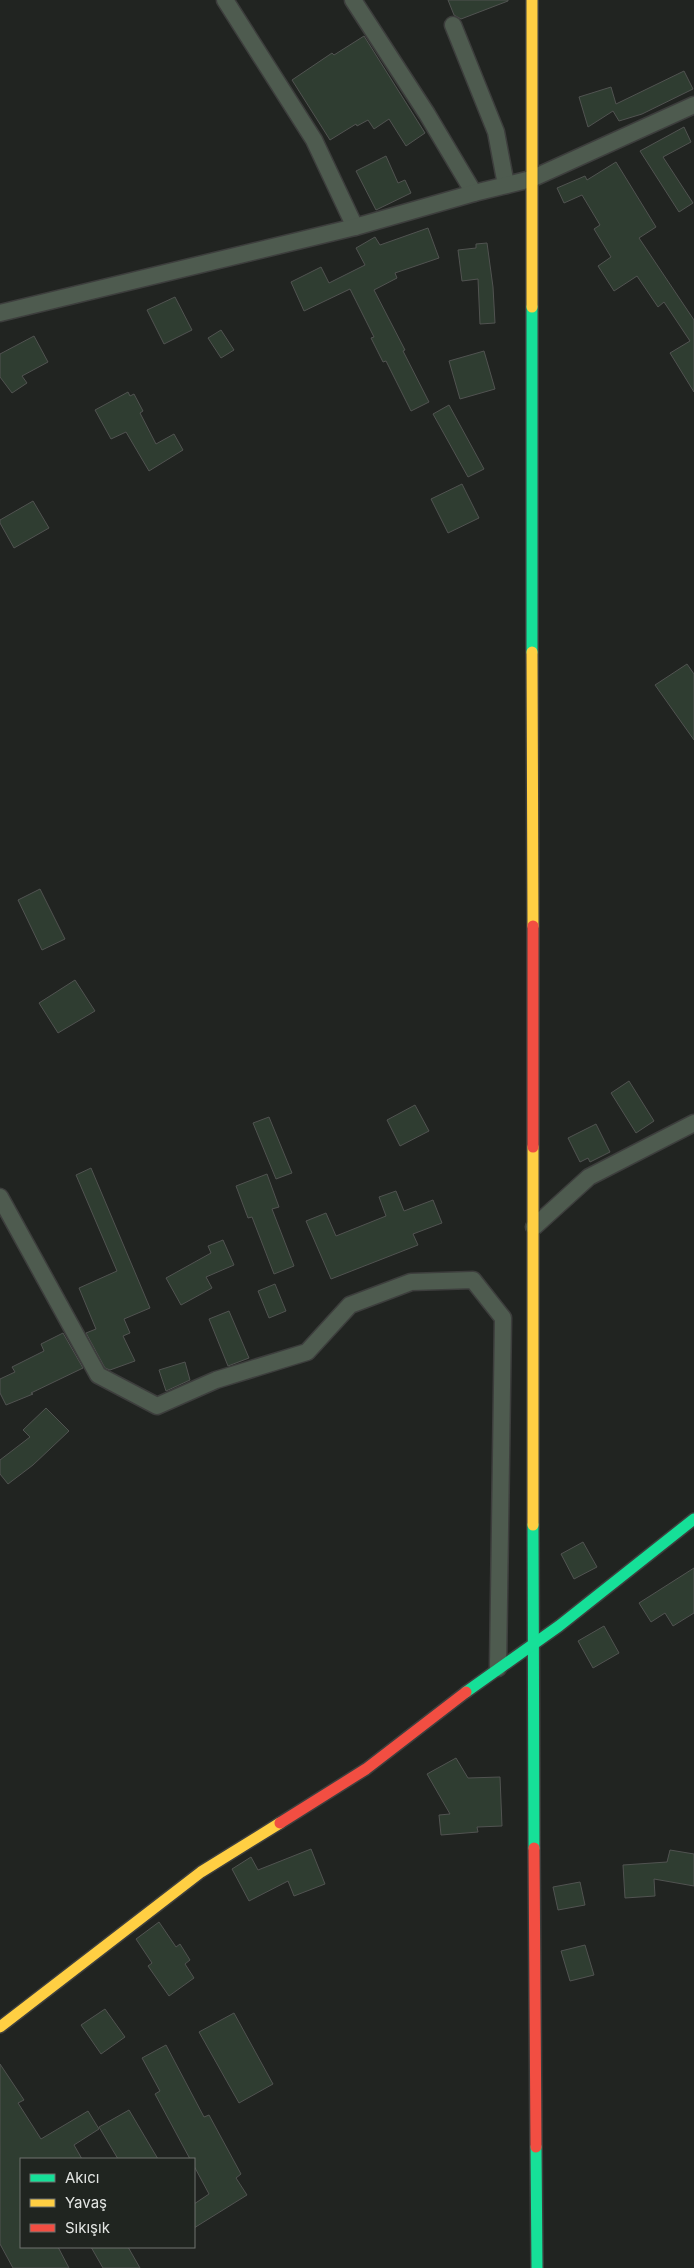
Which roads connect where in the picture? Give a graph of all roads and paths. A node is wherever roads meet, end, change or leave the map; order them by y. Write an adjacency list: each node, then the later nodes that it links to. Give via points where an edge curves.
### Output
1 (225, 0): 9 (street, via 314,140)
2 (353, 0): 8 (street)
3 (532, 0): 6 (street)
4 (453, 25): 7 (street, via 496,132)
5 (694, 105): 6 (street)
6 (531, 179): 7 (street); 13 (street)
7 (506, 186): 8 (street)
8 (474, 193): 9 (street)
9 (355, 227): 10 (street)
10 (0, 312)
11 (694, 1123): 13 (street, via 589,1178)
12 (0, 1197): 16 (street, via 98,1375 157,1406 216,1380 307,1352 350,1305 411,1282 473,1280 503,1318)
13 (534, 1227): 15 (street)
14 (694, 1519): 15 (street)
15 (533, 1644): 16 (street); 18 (street)
16 (498, 1668): 17 (street, via 366,1769 201,1872)
17 (0, 2027)
18 (537, 2268)

